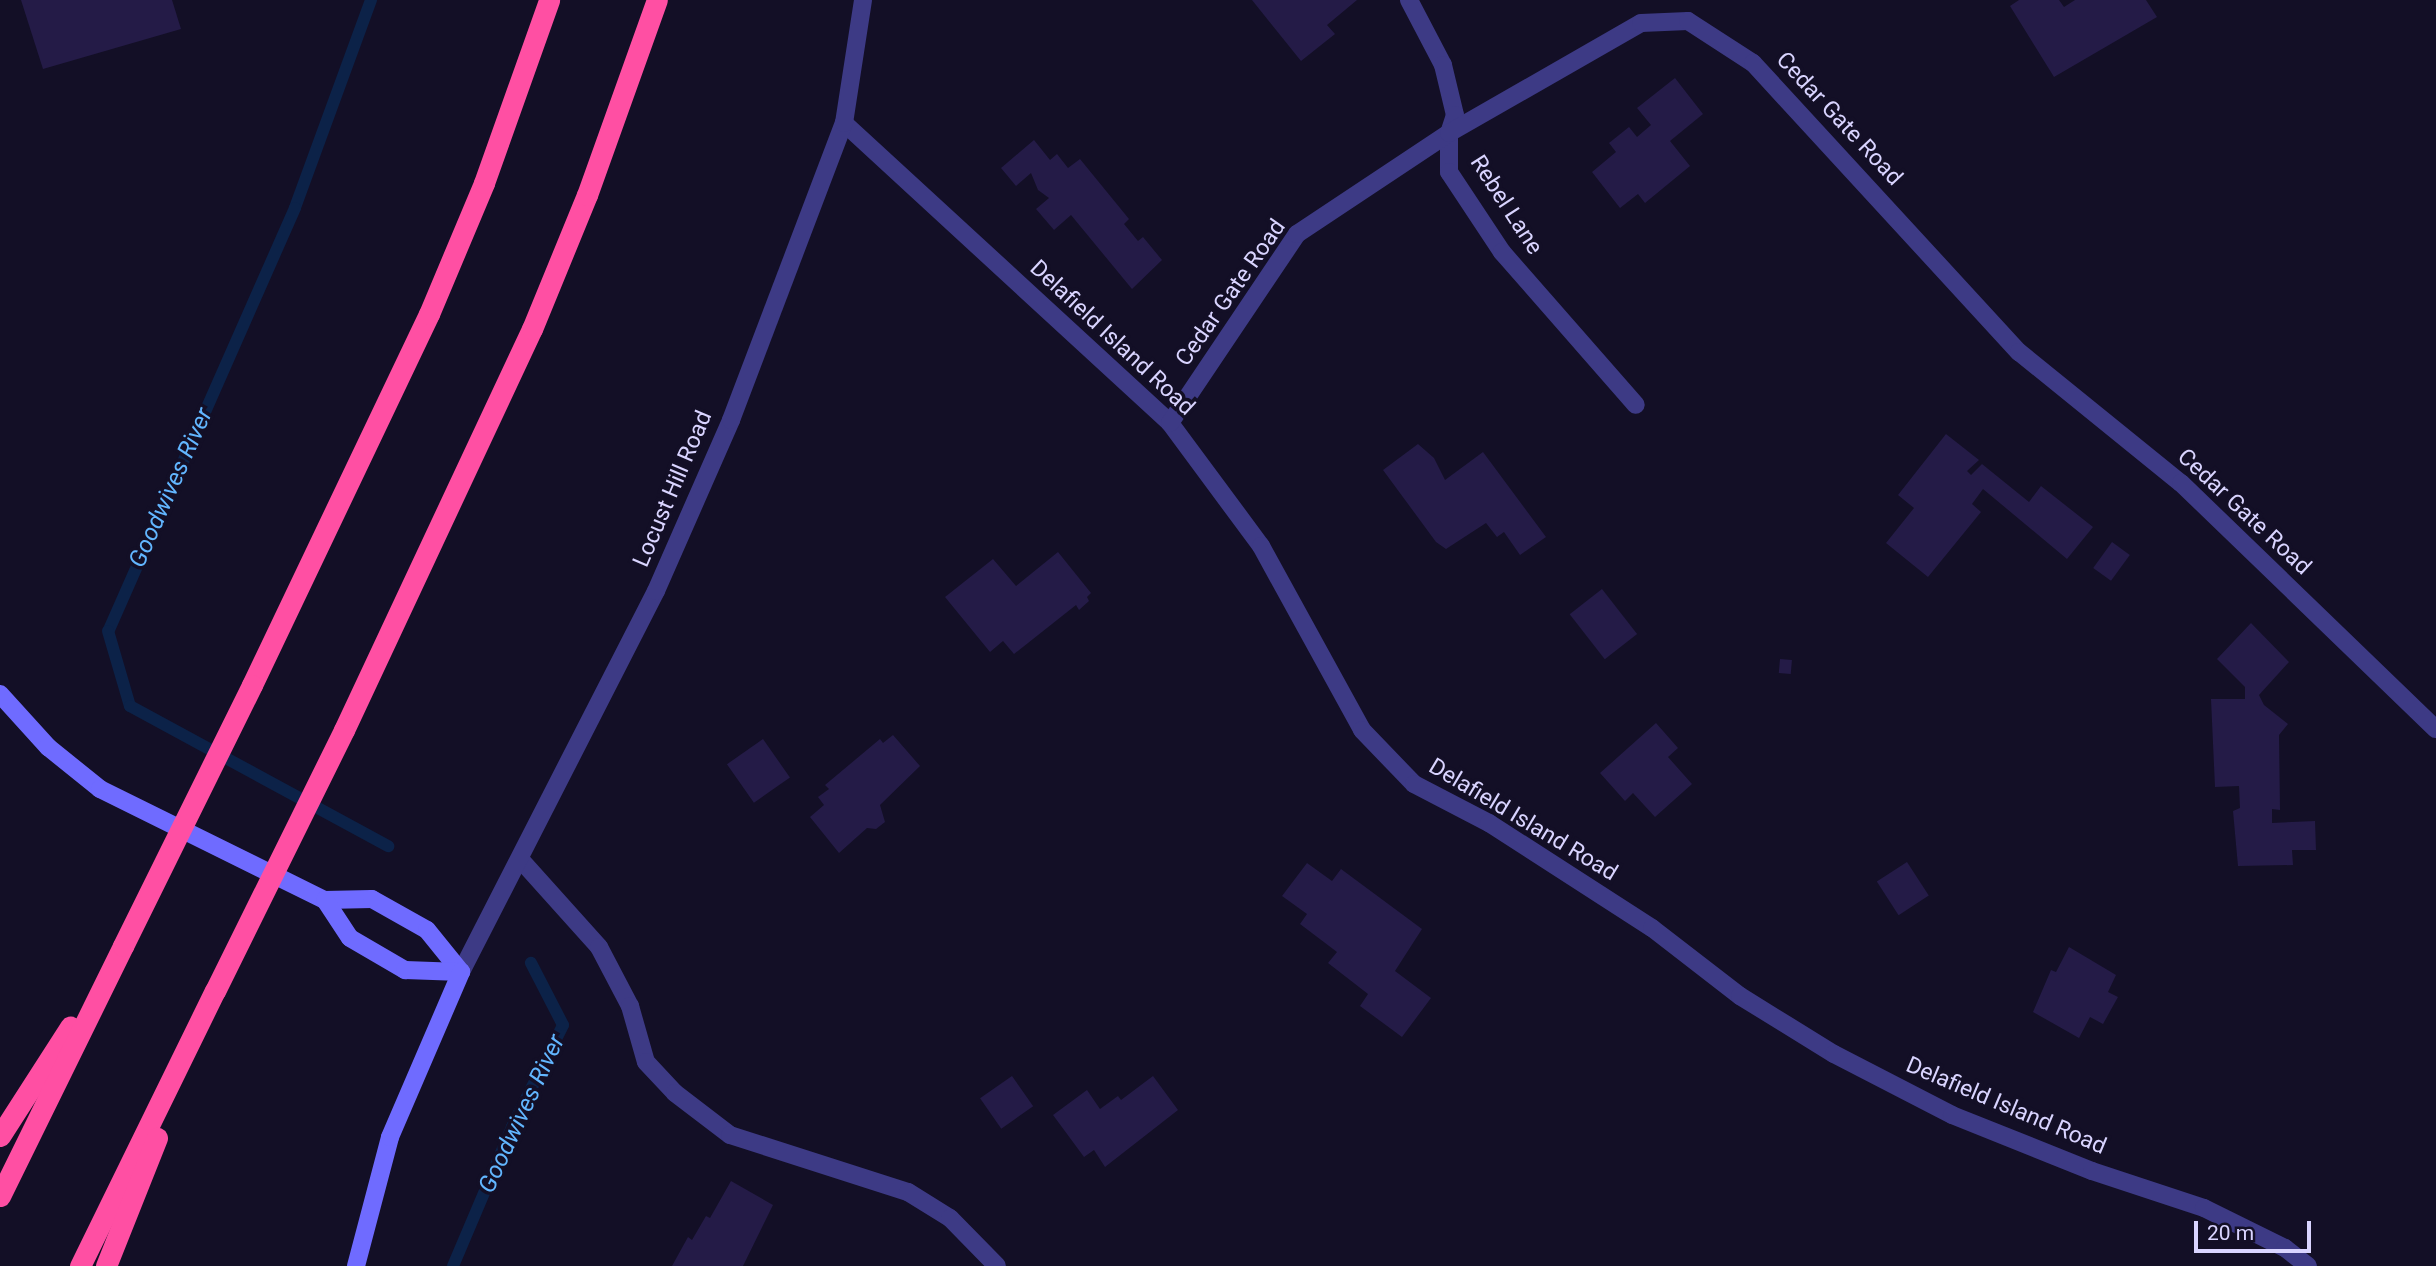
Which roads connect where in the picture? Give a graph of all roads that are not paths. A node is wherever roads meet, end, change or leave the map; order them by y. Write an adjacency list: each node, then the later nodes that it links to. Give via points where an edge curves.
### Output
1 (549, 0): 13 (highway, bridge, via 484,183 429,314)
2 (657, 0): 15 (highway, bridge, via 587,195 532,329 344,730)
3 (863, 0): 5 (street, Locust Hill Road)
4 (1409, 0): 6 (street, Rebel Lane, via 1443,65 1455,115)
5 (844, 123): 8 (street, Delafield Island Road); 11 (street, Locust Hill Road, via 731,420 656,591)
6 (1449, 133): 7 (street, Rebel Lane, via 1449,172 1502,252); 8 (street, Cedar Gate Road, via 1297,234); 10 (street, Cedar Gate Road, via 1641,23 1688,21 1753,63 2019,352 2181,483)
7 (1636, 405)
8 (1170, 423): 22 (street, Delafield Island Road, via 1261,546 1362,730 1414,784 1489,823 1652,928 1740,996 1834,1054 1952,1115 2092,1171 2204,1208 2285,1248)
9 (1, 703): 12 (street, via 100,789)
10 (2436, 729)
11 (520, 859): 14 (street, Locust Hill Road); 21 (street, via 599,947 630,1006 646,1062 675,1093 730,1135 908,1192 950,1218)
12 (325, 900): 14 (street, via 372,899 428,930); 14 (street, via 350,938 405,970)
13 (123, 946): 16 (highway); 17 (highway)
14 (461, 972): 20 (street, via 390,1137)
15 (215, 991): 18 (highway); 19 (highway)
16 (0, 1136)
17 (0, 1196)
18 (80, 1266)
19 (106, 1266)
20 (356, 1266)
21 (997, 1266)
22 (2308, 1266)

